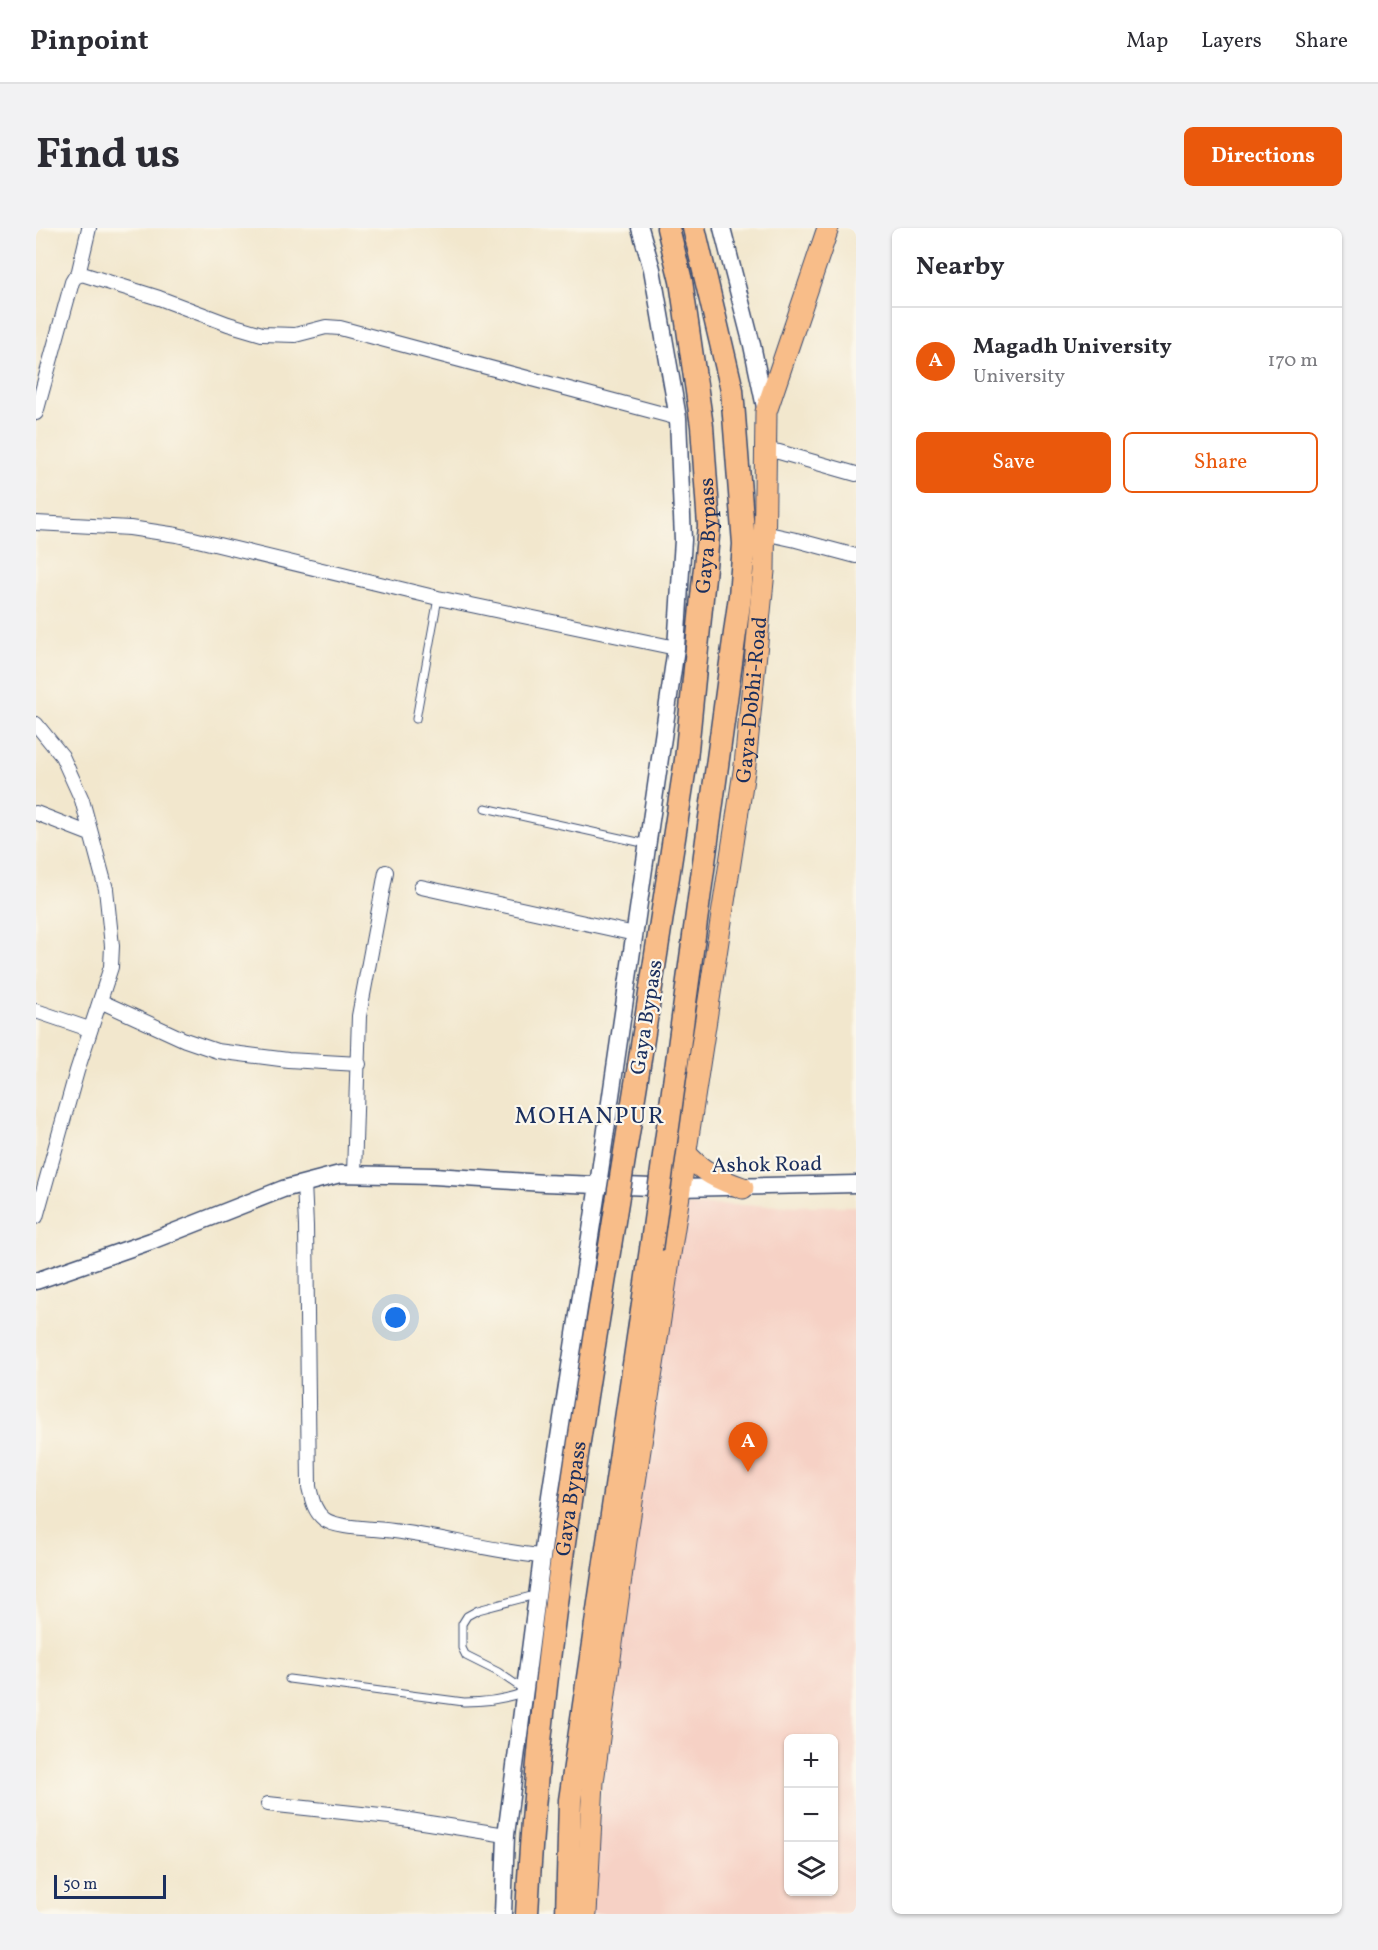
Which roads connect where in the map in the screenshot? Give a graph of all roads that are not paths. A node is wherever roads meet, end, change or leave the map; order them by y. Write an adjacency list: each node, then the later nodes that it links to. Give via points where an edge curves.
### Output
1 (89, 228): 7 (street)
2 (640, 228): 10 (street, via 652,269)
3 (668, 228): 47 (highway, Gaya Bypass, bridge, via 681,281 702,426 709,526 686,760 582,1414 543,1702)
4 (694, 228): 48 (highway, bridge, via 732,390 744,544 676,1069 570,1800)
5 (722, 228): 8 (street)
6 (828, 228): 8 (main road, Gaya-Dobhi-Road)
7 (78, 275): 9 (street, via 72,282); 10 (street, via 87,274 262,334 295,335 326,327 340,328)
8 (766, 412): 11 (main road, Gaya-Dobhi-Road)
9 (36, 413)
10 (678, 418): 17 (street, via 684,540)
11 (765, 450): 12 (street); 14 (main road, Gaya-Dobhi-Road)
12 (856, 474)
13 (36, 523): 16 (street, via 177,535)
14 (764, 533): 15 (street); 31 (main road, Gaya-Dobhi-Road, via 746,765)
15 (856, 556)
16 (438, 598): 17 (street); 18 (lane)
17 (676, 648): 23 (street)
18 (416, 719)
19 (36, 724): 22 (street, via 72,774)
20 (485, 808): 23 (lane)
21 (36, 813): 22 (street)
22 (90, 834): 27 (street, via 106,889 112,946 111,967)
23 (648, 844): 26 (street)
24 (386, 872): 30 (street, via 359,1016)
25 (422, 886): 26 (street)
26 (635, 934): 36 (street)
27 (100, 1001): 29 (street); 30 (street, via 217,1051)
28 (36, 1011): 29 (street)
29 (89, 1029): 38 (street)
30 (359, 1064): 32 (street)
31 (685, 1152): 34 (main road, Gaya-Dobhi-Road); 37 (main road, via 704,1171)
32 (354, 1174): 33 (street, Ashok Road); 36 (street, Ashok Road)
33 (304, 1183): 39 (street, Ashok Road); 40 (street, via 309,1487 317,1512 326,1521 342,1525 423,1534 508,1553)
34 (680, 1183): 36 (street, Ashok Road); 37 (street, Ashok Road); 49 (main road, Gaya-Dobhi-Road, via 593,1782)
35 (856, 1184): 37 (street, Ashok Road)
36 (598, 1185): 40 (street)
37 (743, 1188)
38 (36, 1216)
39 (36, 1281)
40 (542, 1556): 41 (street)
41 (537, 1594): 43 (street); 43 (lane, via 478,1610 462,1624 466,1656)
42 (289, 1679): 43 (lane, via 464,1702 492,1701)
43 (526, 1691): 45 (street)
44 (268, 1804): 45 (street)
45 (506, 1835): 46 (street)
46 (503, 1914)
47 (527, 1914)
48 (567, 1914)
49 (586, 1914)

